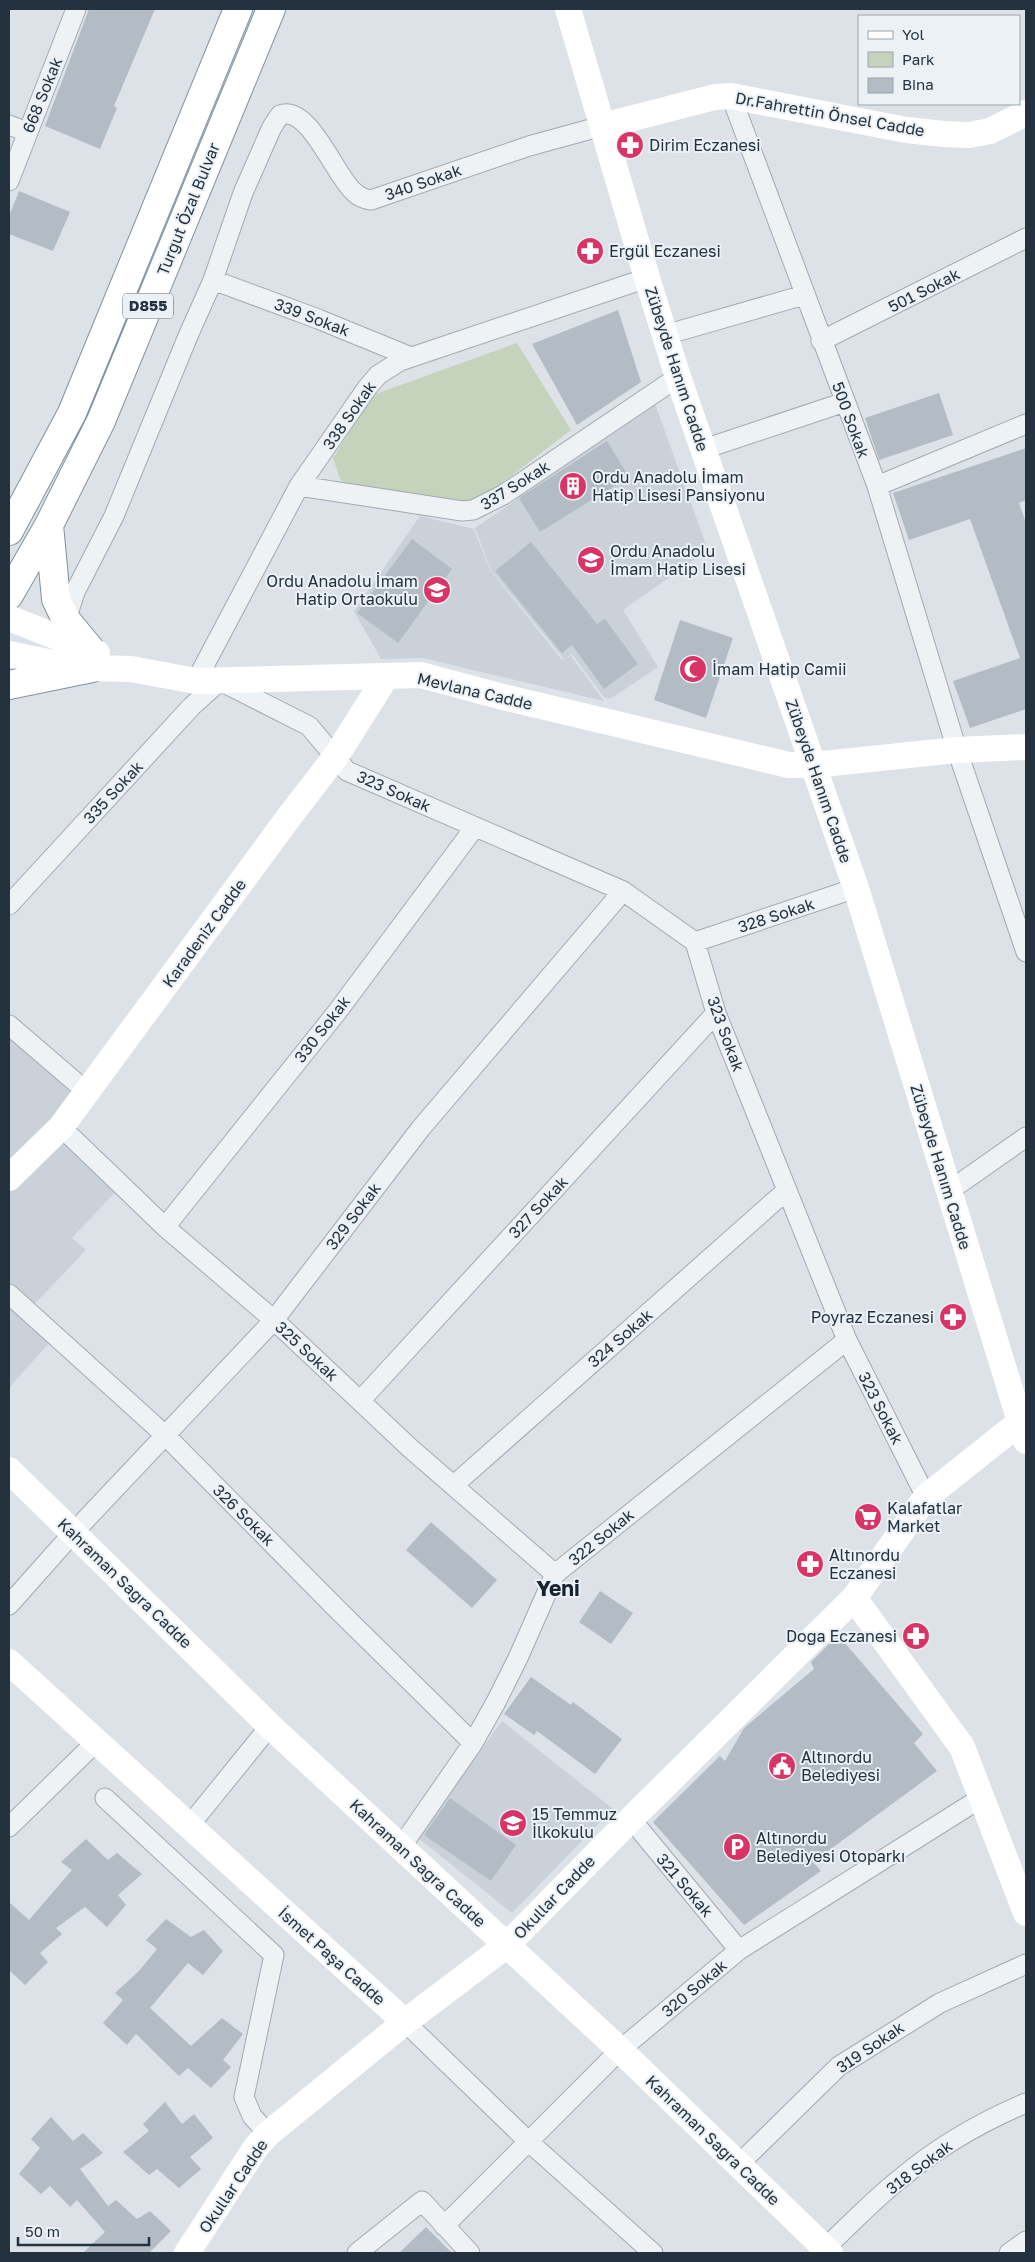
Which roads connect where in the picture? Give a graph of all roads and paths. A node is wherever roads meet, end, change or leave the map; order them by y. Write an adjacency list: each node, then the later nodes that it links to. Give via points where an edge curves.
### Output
1 (76, 9): 9 (street, 668 Sokak)
2 (238, 9): 25 (highway, Turgut Özal Bulvar / D855, via 72,413)
3 (271, 9): 24 (highway, Turgut Özal Bulvar / D855, via 101,420)
4 (568, 9): 8 (street, Zübeyde Hanım Cadde)
5 (730, 96): 6 (street, Dr.Fahrettin Önsel Cadde, via 906,130 944,134 969,135 990,131); 8 (street, Dr.Fahrettin Önsel Cadde); 14 (street, 500 Sokak)
6 (1026, 113)
7 (9, 125): 9 (street)
8 (602, 126): 12 (street, Zübeyde Hanım Cadde); 13 (street, 340 Sokak, via 529,146 371,200 359,196 347,185 301,119 292,114 280,115 243,193)
9 (27, 132): 10 (street, 668 Sokak)
10 (9, 180)
11 (1026, 238): 16 (street, 501 Sokak)
12 (647, 278): 15 (street, Zübeyde Hanım Cadde); 17 (street, 338 Sokak)
13 (213, 280): 17 (street, 339 Sokak); 28 (street, via 114,516 75,592)
14 (804, 296): 15 (street); 16 (street, 500 Sokak)
15 (665, 335): 18 (street, Zübeyde Hanım Cadde)
16 (821, 341): 19 (street, 500 Sokak)
17 (411, 357): 22 (street, 338 Sokak, via 378,375)
18 (678, 377): 21 (street, Zübeyde Hanım Cadde); 22 (street, 337 Sokak, via 503,495 473,510)
19 (845, 402): 21 (street); 23 (street, 500 Sokak)
20 (1026, 424): 23 (street)
21 (704, 449): 37 (street, Zübeyde Hanım Cadde)
22 (299, 486): 32 (street, 338 Sokak)
23 (876, 486): 35 (street, 500 Sokak)
24 (48, 525): 26 (highway, Turgut Özal Bulvar / D855); 28 (highway, via 56,599)
25 (9, 531)
26 (9, 595)
27 (9, 618): 30 (street, Mevlana Cadde)
28 (66, 620): 30 (highway)
29 (9, 654): 30 (street, Mevlana Cadde, via 53,663)
30 (91, 658): 32 (street, Mevlana Cadde, via 131,669); 33 (highway)
31 (386, 677): 32 (street, Mevlana Cadde); 36 (street, Karadeniz Cadde); 37 (street, Mevlana Cadde, via 421,675 789,765)
32 (208, 681): 36 (street, 323 Sokak, via 309,726); 41 (street, 335 Sokak, via 192,706)
33 (9, 685)
34 (1026, 747): 35 (street, Mevlana Cadde)
35 (957, 750): 37 (street, Mevlana Cadde); 43 (street, 500 Sokak)
36 (336, 756): 38 (street, 323 Sokak, via 347,771); 46 (street, Karadeniz Cadde)
37 (813, 765): 39 (street, Zübeyde Hanım Cadde)
38 (475, 827): 40 (street, 323 Sokak); 52 (street, 330 Sokak, via 336,1012)
39 (856, 888): 42 (street, 328 Sokak); 51 (street, Zübeyde Hanım Cadde)
40 (623, 891): 42 (street, 323 Sokak); 54 (street, 329 Sokak, via 421,1128)
41 (9, 905)
42 (695, 942): 44 (street, 323 Sokak)
43 (1026, 952)
44 (716, 1013): 50 (street, 323 Sokak); 56 (street, 327 Sokak)
45 (9, 1025): 46 (street)
46 (87, 1092): 47 (street, Karadeniz Cadde)
47 (61, 1127): 49 (street, Karadeniz Cadde); 52 (street, 325 Sokak)
48 (1026, 1137): 51 (street)
49 (9, 1178)
50 (786, 1191): 55 (street, 323 Sokak); 60 (street, 324 Sokak)
51 (949, 1191): 57 (street, Zübeyde Hanım Cadde)
52 (165, 1227): 54 (street, 325 Sokak)
53 (9, 1294): 58 (street, 326 Sokak)
54 (274, 1320): 56 (street, 325 Sokak); 58 (street, 329 Sokak)
55 (847, 1340): 61 (street, 323 Sokak); 63 (street, 322 Sokak)
56 (360, 1401): 60 (street, 325 Sokak)
57 (1024, 1427): 61 (street, Okullar Cadde)
58 (164, 1436): 62 (street, 329 Sokak); 69 (street, 326 Sokak)
59 (9, 1470): 62 (street, Kahraman Sağra Cadde)
60 (454, 1485): 63 (street, 325 Sokak)
61 (926, 1497): 64 (street, Okullar Cadde)
62 (73, 1532): 65 (street, 329 Sokak); 67 (street, Kahraman Sağra Cadde)
63 (555, 1574): 69 (street, 322 Sokak, via 518,1658)
64 (855, 1601): 71 (street, via 962,1748); 72 (street, Okullar Cadde)
65 (9, 1605)
66 (9, 1662): 68 (street, İsmet Paşa Cadde)
67 (270, 1726): 73 (street); 75 (street, Kahraman Sağra Cadde)
68 (96, 1742): 73 (street, İsmet Paşa Cadde); 74 (street)
69 (473, 1742): 75 (street, 322 Sokak)
70 (105, 1798): 83 (street, via 274,1955 244,2097 252,2116)
71 (981, 1798): 76 (street); 78 (street, 320 Sokak)
72 (633, 1822): 77 (street, Okullar Cadde); 78 (street, 321 Sokak)
73 (189, 1826): 80 (street, İsmet Paşa Cadde)
74 (9, 1827)
75 (401, 1847): 77 (street, Kahraman Sağra Cadde)
76 (1026, 1914)
77 (510, 1948): 80 (street, Okullar Cadde); 81 (street, Kahraman Sağra Cadde)
78 (739, 1950): 81 (street, 320 Sokak)
79 (1026, 1964): 85 (street, 319 Sokak, via 940,2003 839,2066)
80 (406, 2022): 83 (street, Okullar Cadde); 84 (street, İsmet Paşa Cadde)
81 (620, 2050): 84 (street, 320 Sokak); 85 (street, Kahraman Sağra Cadde)
82 (1026, 2104): 88 (street, 318 Sokak, via 997,2116 924,2160 899,2179)
83 (268, 2134): 89 (street, Okullar Cadde, via 256,2147)
84 (529, 2142): 86 (street, 320 Sokak); 92 (street, İsmet Paşa Cadde)
85 (738, 2165): 88 (street, Kahraman Sağra Cadde)
86 (444, 2226): 90 (street, via 422,2201); 91 (street)
87 (1026, 2241): 93 (street)
88 (827, 2251)
89 (187, 2253)
90 (357, 2253)
91 (470, 2253)
92 (653, 2253)
93 (1009, 2253)

